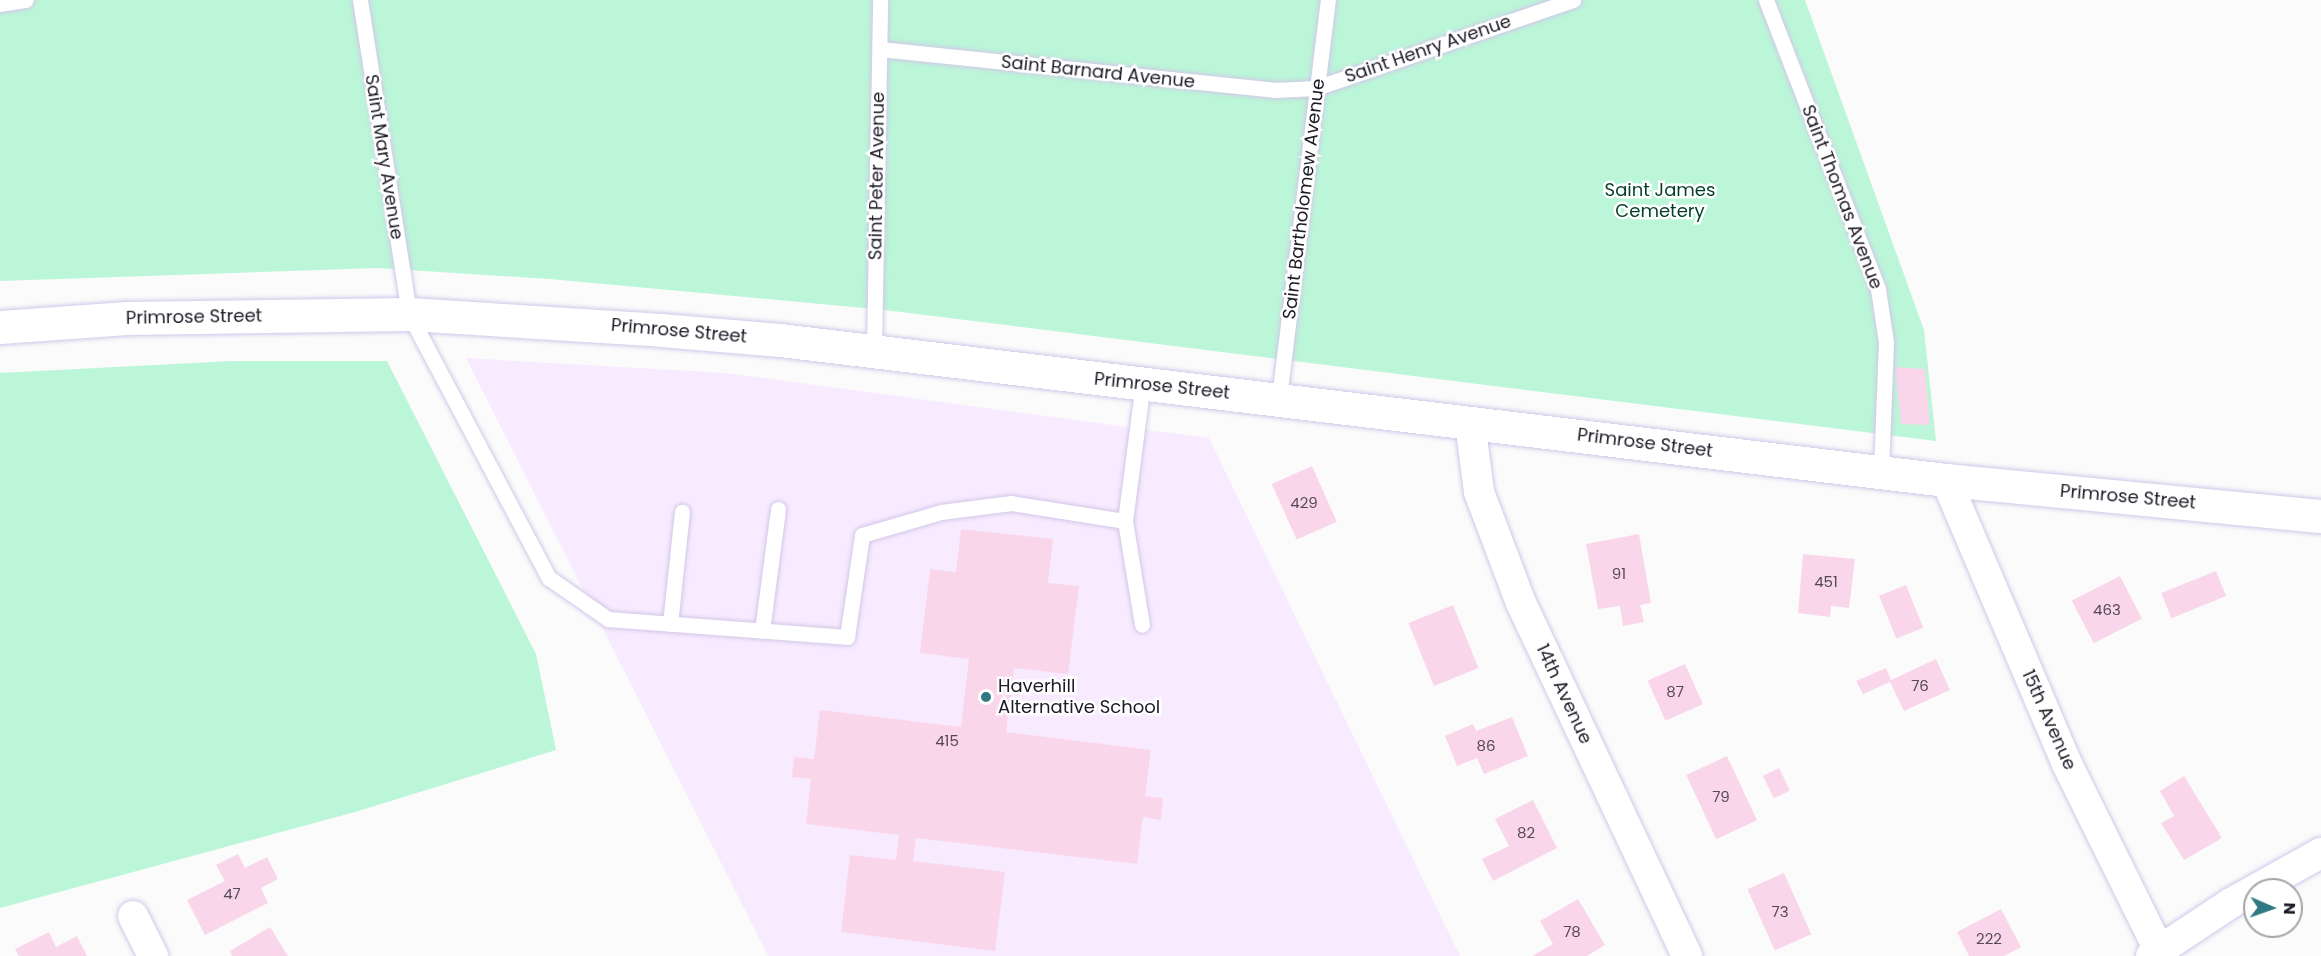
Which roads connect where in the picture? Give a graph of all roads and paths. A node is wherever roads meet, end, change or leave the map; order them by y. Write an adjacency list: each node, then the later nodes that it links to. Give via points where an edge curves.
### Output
1 (26, 0): 7 (lane)
2 (360, 0): 10 (lane, Saint Mary Avenue)
3 (879, 0): 8 (lane, Saint Peter Avenue)
4 (1328, 0): 9 (lane, Saint Bartholomew Avenue)
5 (1574, 0): 9 (lane, Saint Henry Avenue)
6 (1766, 0): 16 (lane, Saint Thomas Avenue, via 1878,289 1887,342)
7 (0, 4)
8 (880, 49): 9 (lane, Saint Barnard Avenue, via 1274,90); 12 (lane, Saint Peter Avenue)
9 (1316, 88): 14 (lane, Saint Bartholomew Avenue)
10 (409, 314): 11 (main road, Primrose Street, via 127,318); 12 (main road, Primrose Street, via 673,330); 22 (lane, Saint Mary Avenue, via 549,578 608,619)
11 (0, 327)
12 (874, 351): 13 (main road, Primrose Street)
13 (1143, 383): 14 (main road, Primrose Street); 21 (lane)
14 (1279, 398): 15 (main road, Primrose Street)
15 (1470, 422): 16 (main road, Primrose Street); 29 (street, 14th Avenue, via 1479,492 1521,603)
16 (1881, 472): 17 (main road, Primrose Street)
17 (1946, 480): 20 (main road, Primrose Street); 27 (street, 15th Avenue, via 2067,762)
18 (778, 509): 24 (lane)
19 (682, 512): 22 (lane)
20 (2321, 516)
21 (1125, 521): 23 (lane); 24 (lane, Saint Mary Avenue, via 1011,502 941,512 862,535 847,637)
22 (670, 624): 24 (lane, Saint Mary Avenue)
23 (1142, 625)
24 (762, 631)
25 (2321, 853): 27 (street, via 2231,903)
26 (133, 916): 28 (street)
27 (2157, 954)
28 (153, 956)
29 (1687, 956)

